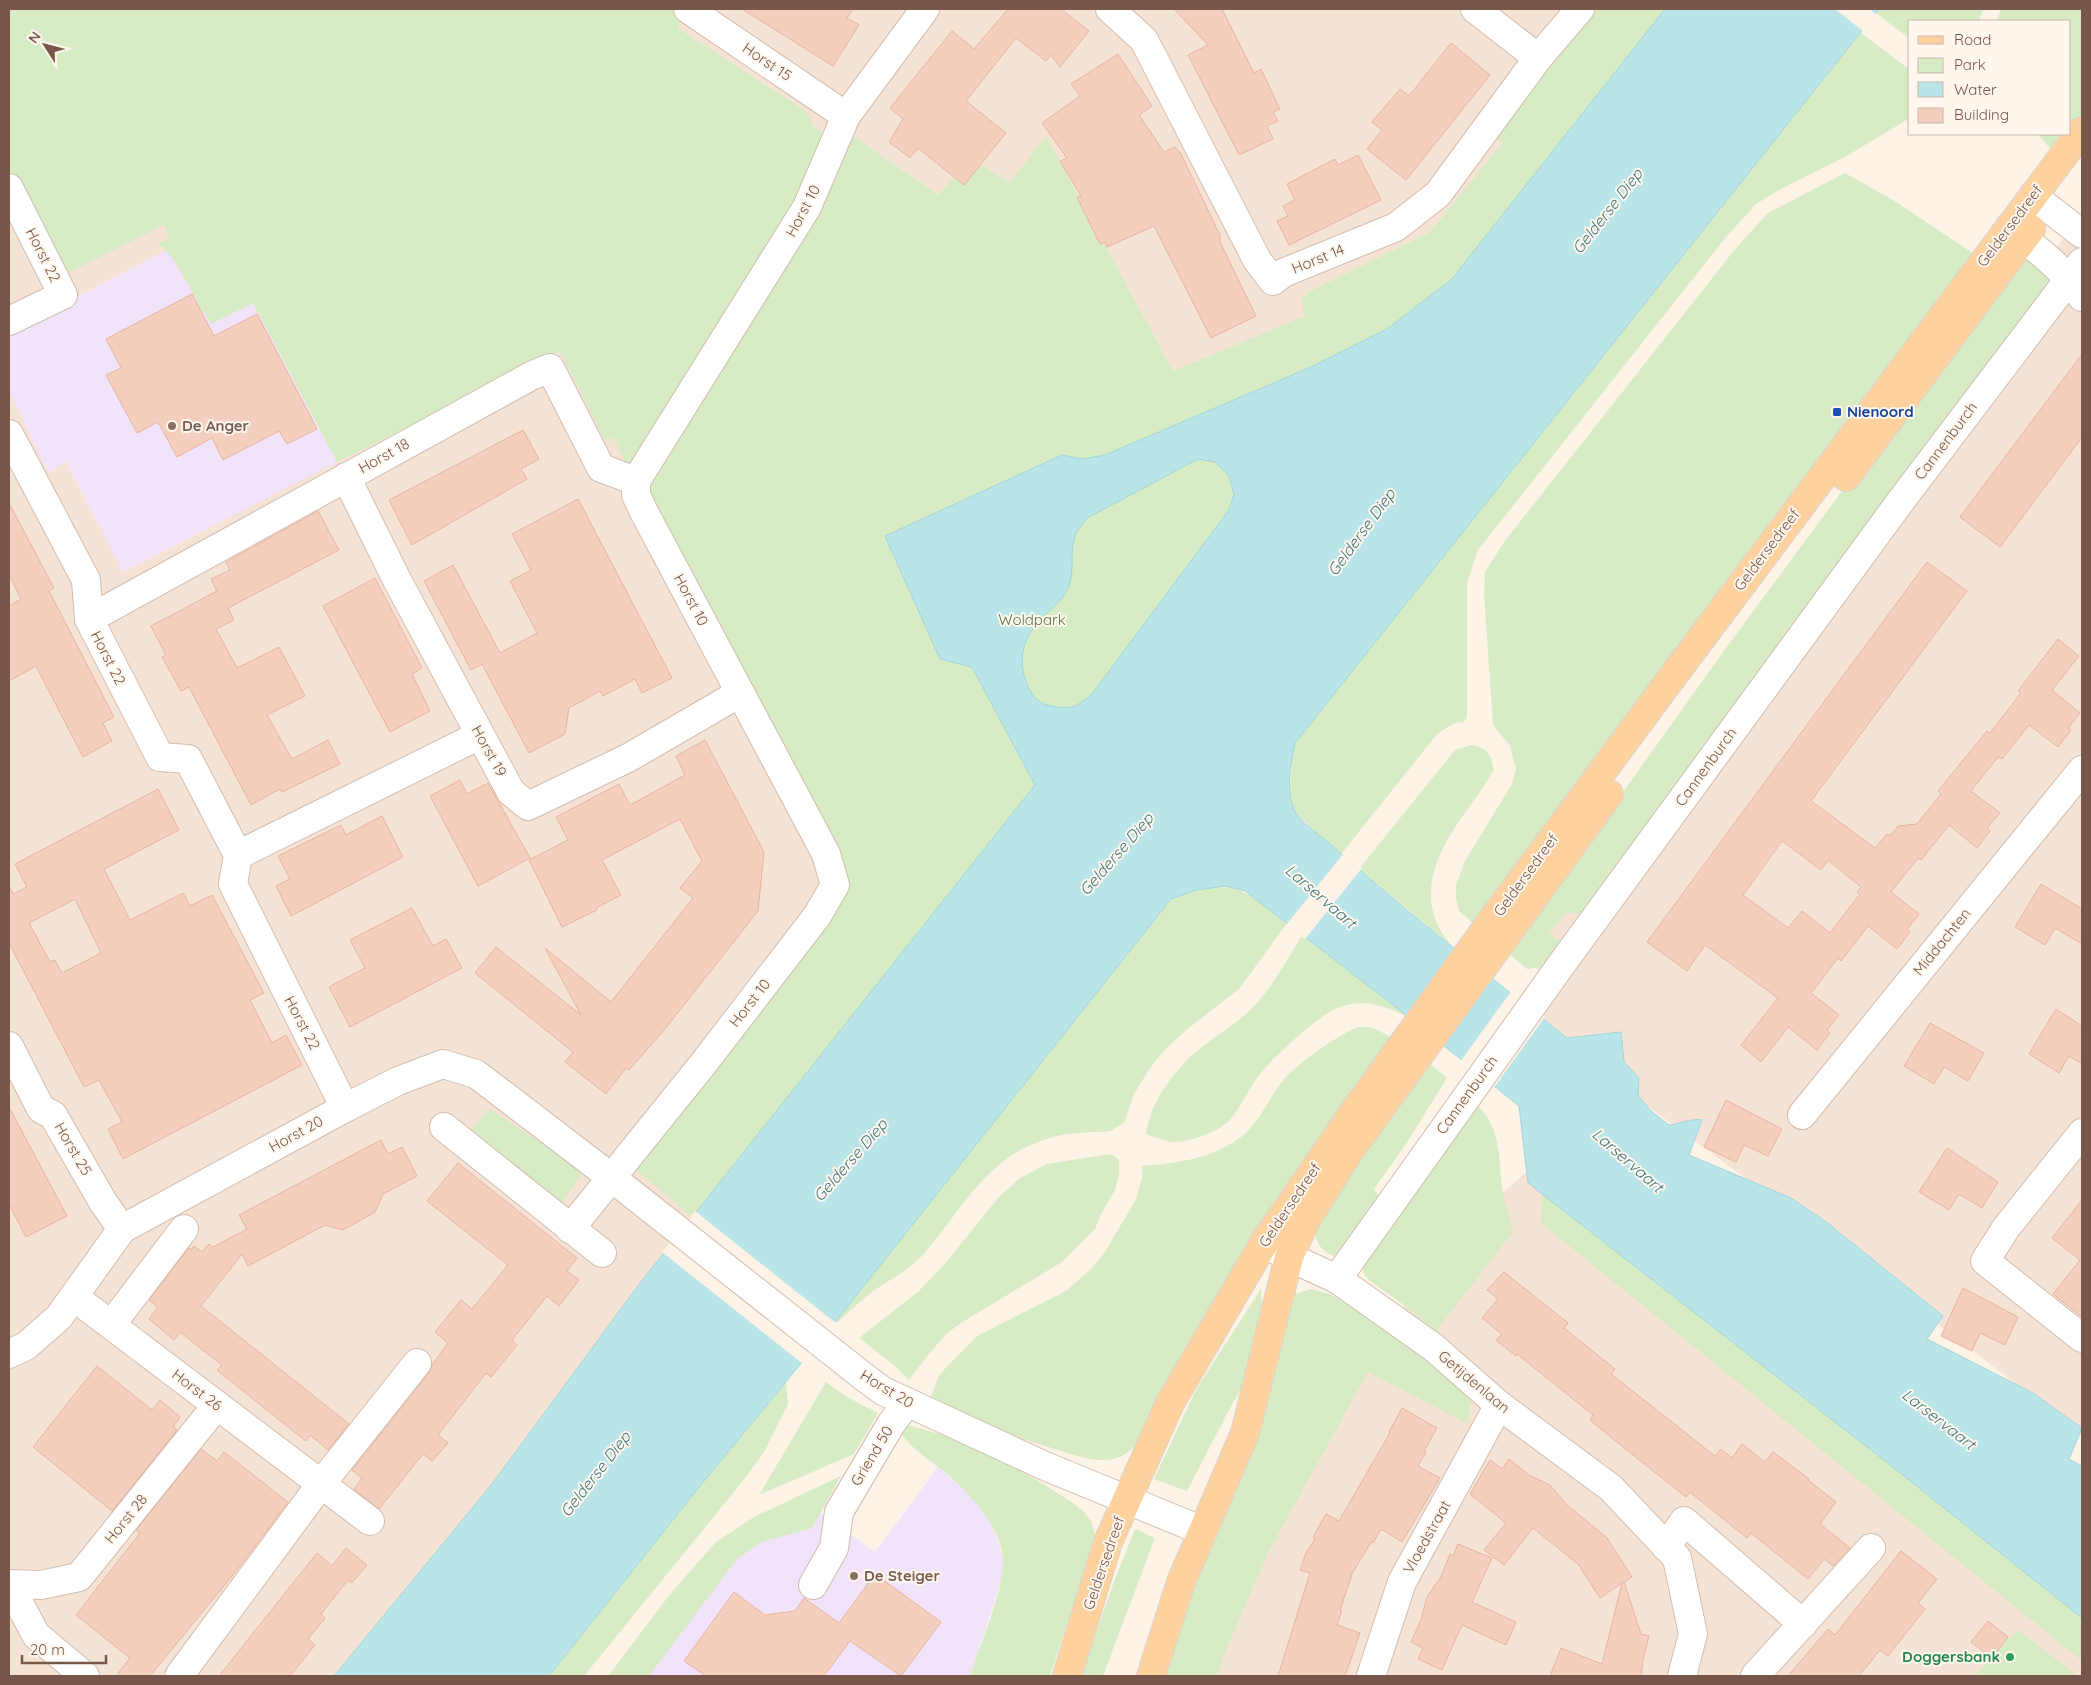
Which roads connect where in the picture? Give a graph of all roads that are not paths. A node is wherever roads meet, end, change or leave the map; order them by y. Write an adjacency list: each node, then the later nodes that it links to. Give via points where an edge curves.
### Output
1 (688, 9): 7 (street, Horst 15)
2 (925, 9): 7 (street, Horst 10)
3 (1110, 9): 6 (street, Horst 14, via 1144,40 1257,260 1273,281 1283,273 1396,227 1438,194)
4 (1475, 9): 6 (street)
5 (1580, 9): 6 (street, Horst 14)
6 (1538, 58)
7 (846, 116): 18 (street, Horst 10, via 808,207)
8 (2082, 131): 11 (main road, Geldersedreef)
9 (2082, 163): 11 (main road, Geldersedreef)
10 (9, 188): 15 (street, Horst 22, via 63,294)
11 (2040, 202): 12 (main road, Geldersedreef); 13 (street)
12 (2016, 234): 14 (street); 25 (main road, Geldersedreef, via 1673,676)
13 (2082, 234)
14 (2078, 279): 37 (street, Cannenburch, via 1900,502 1557,970)
15 (9, 321)
16 (9, 434): 19 (street, Horst 22, via 86,580)
17 (346, 477): 18 (street, Horst 18, via 550,368 601,468); 19 (street, Horst 18); 21 (street, Horst 19)
18 (636, 481): 20 (street, Horst 10, via 636,495 645,514)
19 (88, 619): 23 (street, Horst 22, via 160,757 188,759)
20 (740, 693): 21 (street, Horst 19, via 628,758 528,806 511,792); 30 (street, Horst 10, via 826,854 834,885 818,916)
21 (480, 735): 23 (street)
22 (2082, 770): 27 (street, Middachten)
23 (238, 855): 26 (street, Horst 22, via 233,884)
24 (9, 1046): 31 (street, Horst 25, via 41,1109 53,1114)
25 (1398, 1068): 34 (main road, Geldersedreef); 36 (main road, Geldersedreef, via 1306,1220)
26 (345, 1108): 30 (street, Horst 20, via 398,1081 442,1064 476,1074); 31 (street, Horst 20)
27 (1802, 1115)
28 (444, 1127): 33 (street)
29 (2082, 1133): 40 (street, via 2006,1228 1985,1261)
30 (612, 1178): 33 (street); 43 (street, Horst 20, via 864,1377)
31 (122, 1229): 38 (street, Horst 20)
32 (184, 1229): 39 (street)
33 (570, 1229): 35 (street)
34 (1264, 1243): 36 (street, Getijdenlaan); 47 (main road, Geldersedreef, via 1170,1403)
35 (602, 1253)
36 (1289, 1257): 37 (street, Getijdenlaan); 49 (main road, Geldersedreef, via 1245,1433)
37 (1337, 1279): 45 (street, Getijdenlaan, via 1433,1348)
38 (74, 1297): 39 (street, Horst 26); 41 (street, Horst 20, via 59,1317 26,1346)
39 (110, 1325): 44 (street, Horst 26)
40 (2082, 1338)
41 (9, 1354)
42 (417, 1363): 46 (street)
43 (907, 1403): 47 (street, Horst 20); 53 (street, Griend 50, via 839,1512 834,1548)
44 (217, 1405): 46 (street, Horst 26); 52 (street, Horst 28, via 80,1577 41,1584)
45 (1500, 1405): 50 (street, Getijdenlaan, via 1611,1488); 59 (street, Vloedstraat, via 1402,1582)
46 (321, 1484): 48 (street, Horst 26); 56 (street)
47 (1127, 1500): 49 (street, Horst 20); 57 (main road, Geldersedreef, via 1108,1542)
48 (370, 1521)
49 (1203, 1531): 58 (main road, Geldersedreef, via 1181,1582)
50 (1666, 1548): 54 (street, via 1684,1521); 60 (street, Getijdenlaan, via 1677,1558 1693,1634)
51 (1871, 1548): 54 (street)
52 (9, 1584): 55 (street, via 36,1636)
53 (813, 1585)
54 (1803, 1624): 61 (street)
55 (85, 1676)
56 (179, 1676)
57 (1066, 1676)
58 (1151, 1676)
59 (1371, 1676)
60 (1682, 1676)
61 (1755, 1676)

